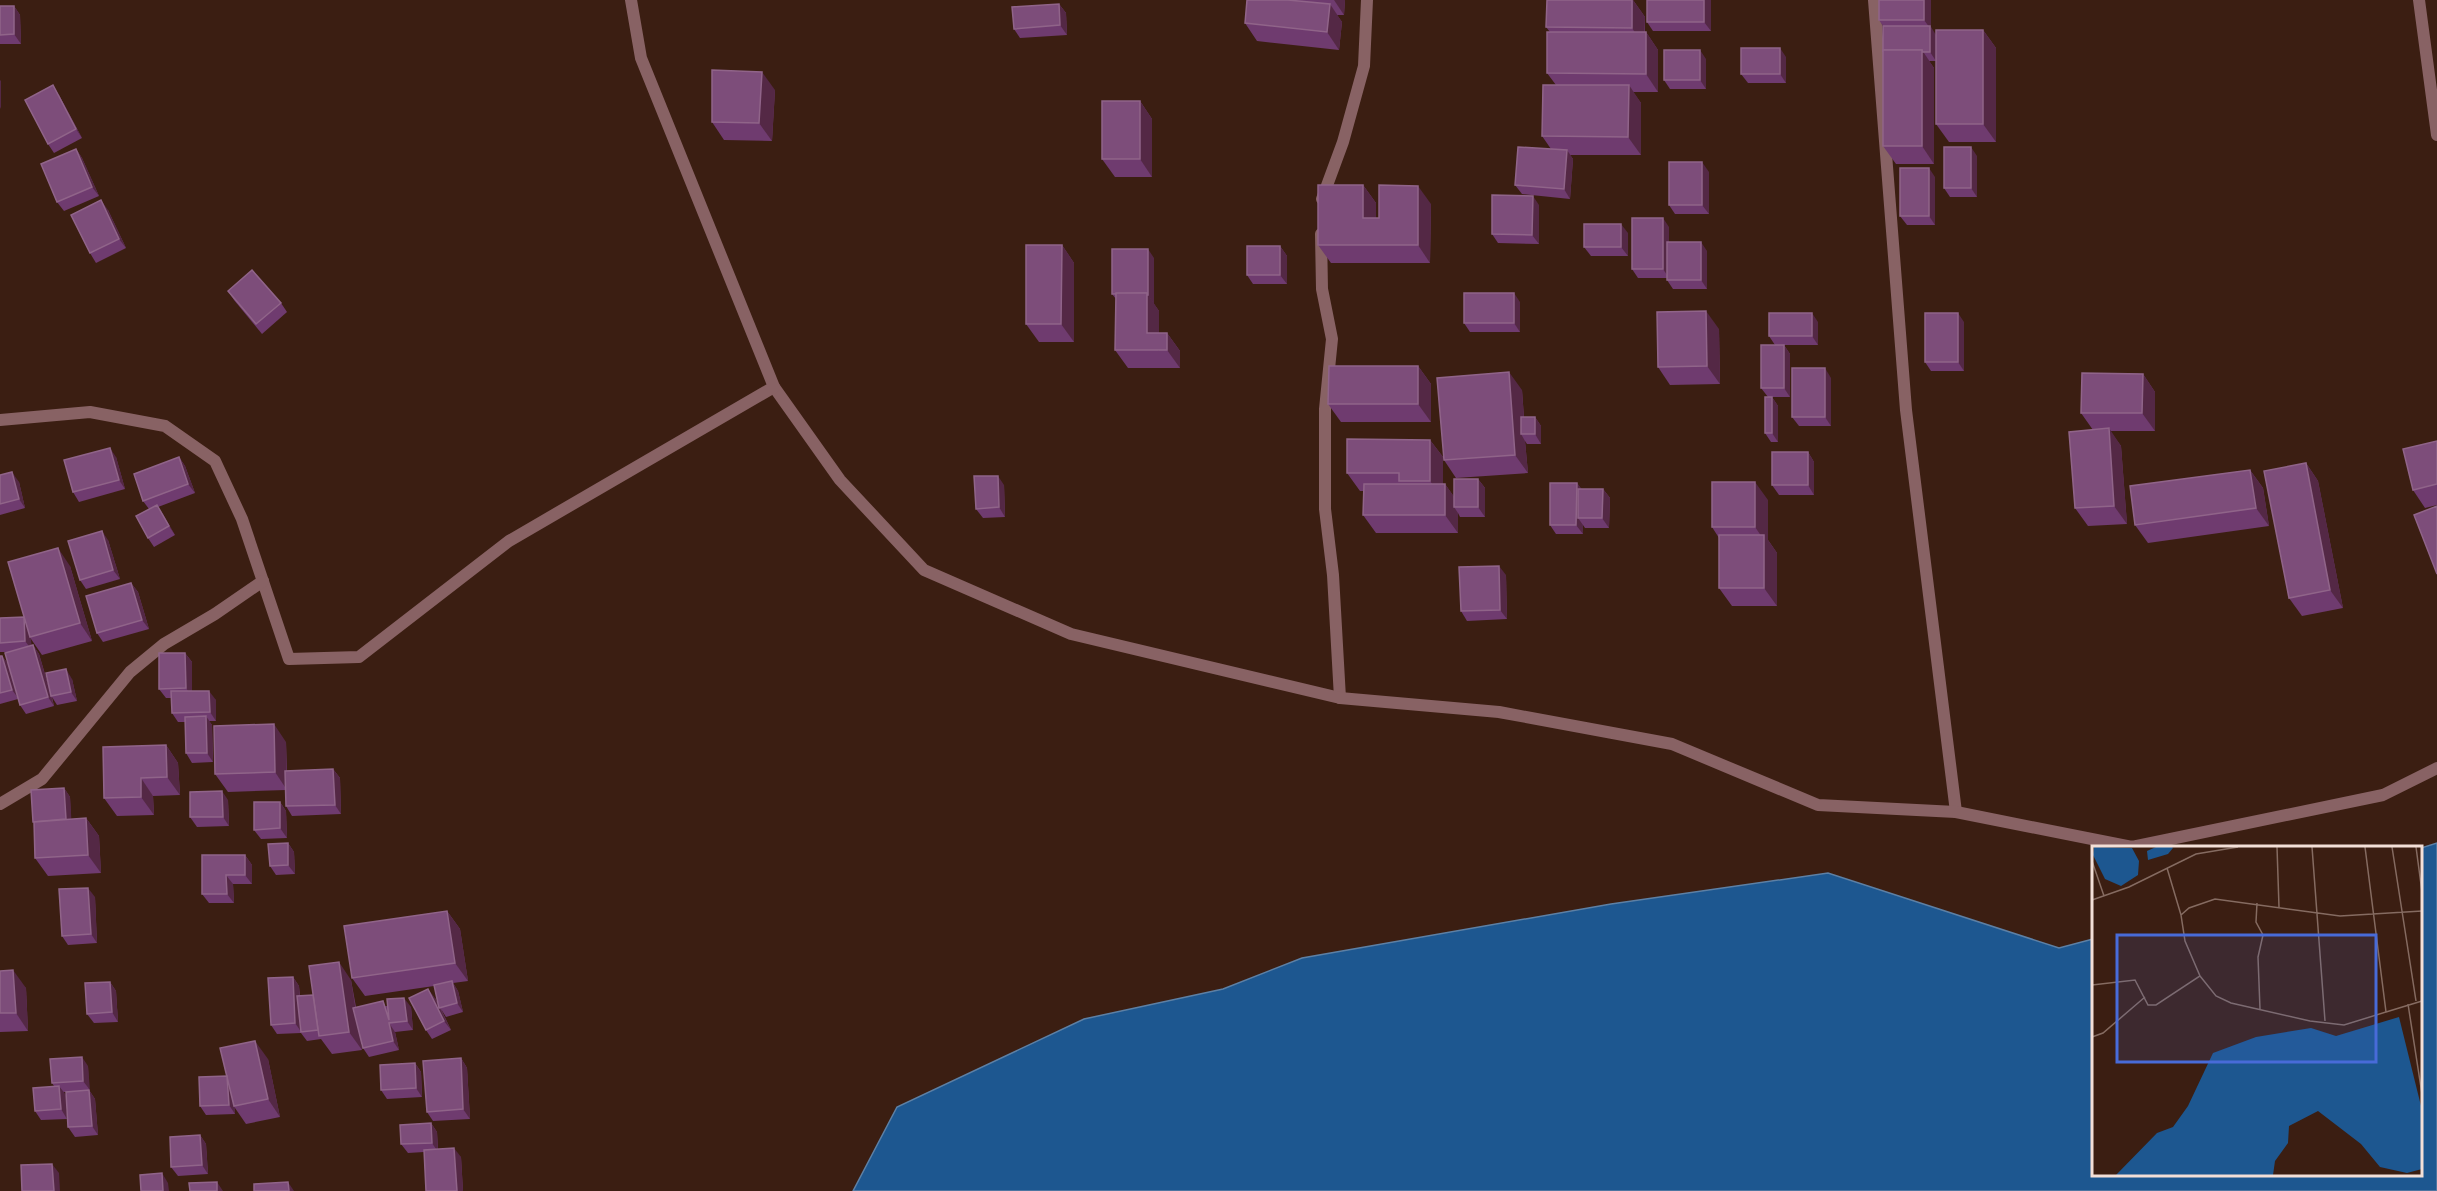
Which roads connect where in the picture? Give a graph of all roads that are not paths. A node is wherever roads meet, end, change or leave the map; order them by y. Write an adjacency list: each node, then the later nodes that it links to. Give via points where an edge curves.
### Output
1 (631, 0): 6 (street, via 641,58)
2 (1367, 0): 9 (street, via 1364,66 1343,142 1320,203 1322,290 1332,339 1325,409 1325,509 1334,574)
3 (1874, 0): 12 (street, via 1906,410)
4 (2419, 0): 5 (street)
5 (2437, 135)
6 (774, 387): 8 (street, via 509,541 359,657 289,659); 9 (street, via 840,480 924,570 1071,634)
7 (0, 420): 8 (street, via 90,412 165,426 215,461 242,519)
8 (263, 581): 11 (street, via 164,644 130,672 42,779)
9 (1340, 698): 12 (street, via 1499,712 1672,744 1818,805)
10 (2437, 768): 14 (street, via 2383,795)
11 (0, 804)
12 (1956, 812): 13 (street)
13 (2127, 846)
14 (2137, 846)

